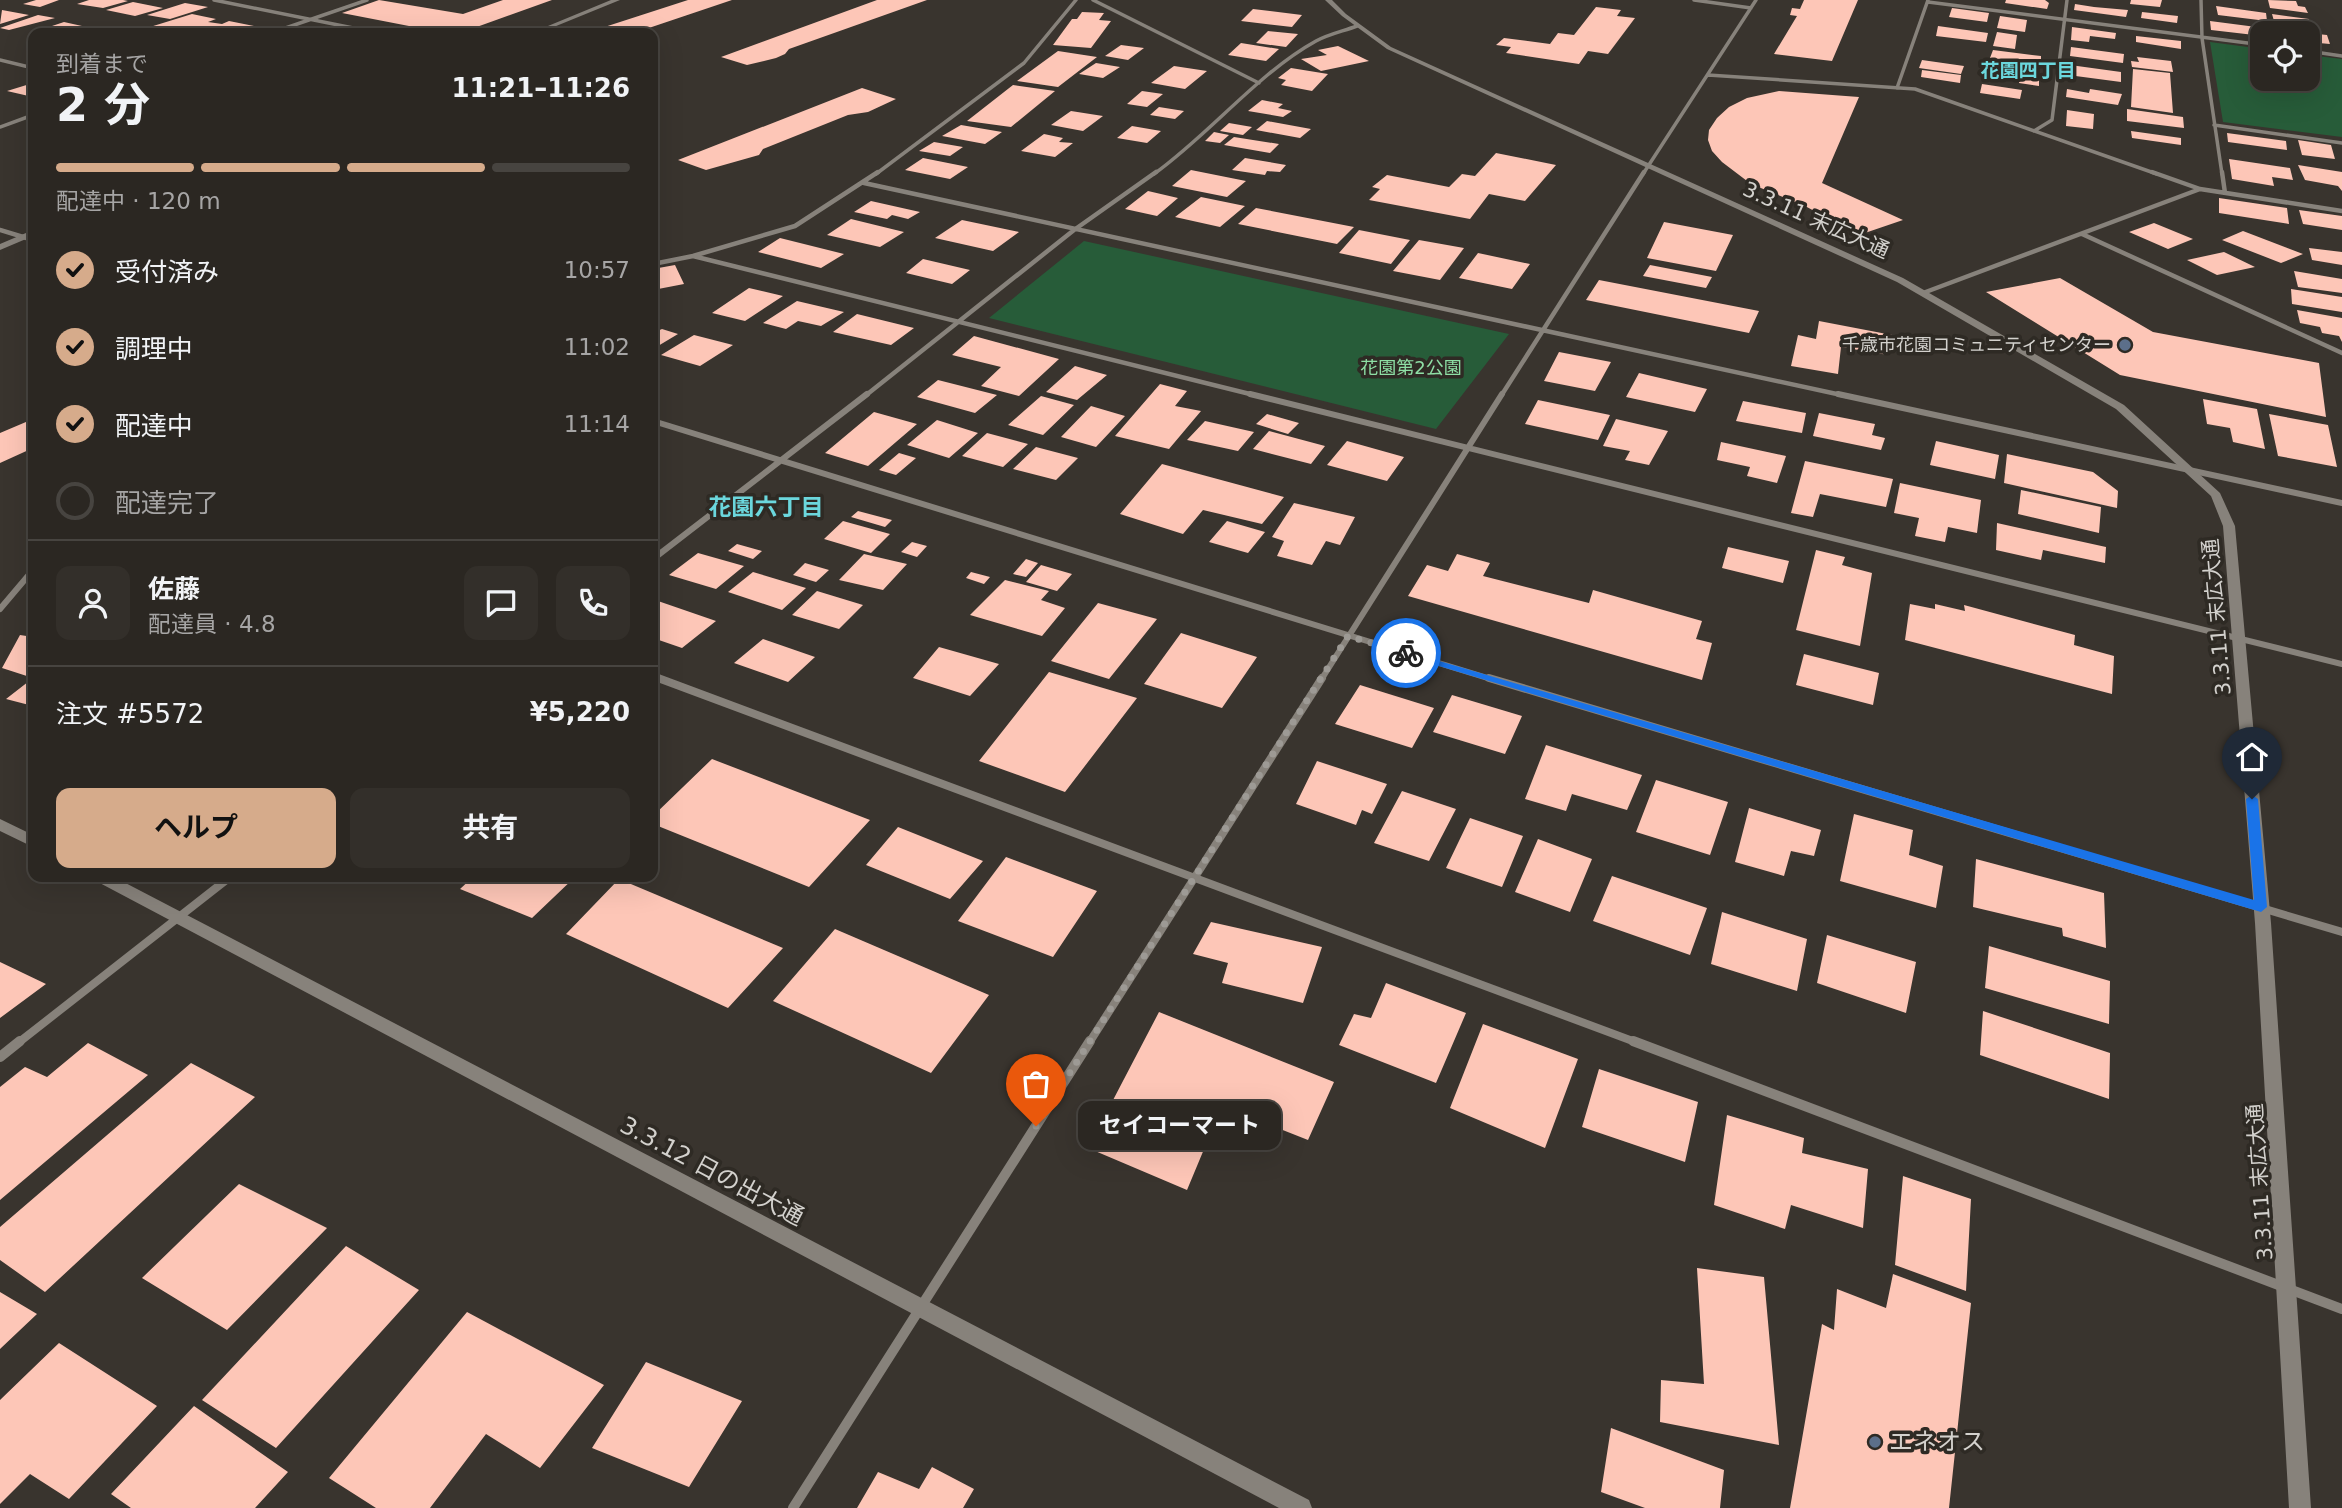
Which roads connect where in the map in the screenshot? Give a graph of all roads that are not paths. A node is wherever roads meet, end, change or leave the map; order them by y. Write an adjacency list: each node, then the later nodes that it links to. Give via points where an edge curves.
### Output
1 (214, 0): 13 (street)
2 (367, 0): 13 (street)
3 (617, 0): 18 (street)
4 (1076, 0): 34 (street, via 1024,63)
5 (1093, 0): 26 (street)
6 (1328, 0): 15 (street, 3.3.11 末広大通)
7 (1693, 0): 12 (street)
8 (1756, 0): 12 (street)
9 (2067, 0): 14 (street)
10 (2201, 0): 19 (street)
11 (1928, 1): 14 (street); 27 (street)
12 (1751, 8): 25 (street)
13 (311, 20): 16 (street); 17 (street)
14 (2064, 20): 19 (street); 31 (street, via 2052,120)
15 (1357, 26): 26 (street, via 1319,39); 33 (street, 3.3.11 末広大通, via 1389,48)
16 (286, 28)
17 (352, 28)
18 (547, 28)
19 (2202, 38): 20 (street); 29 (street)
20 (2250, 44)
21 (2320, 52): 22 (street)
22 (2342, 55)
23 (0, 60): 24 (street)
24 (28, 67)
25 (1708, 75): 27 (street); 33 (street)
26 (1259, 83): 39 (street, via 1182,154)
27 (1897, 88): 31 (street, via 1915,89)
28 (28, 117): 30 (street)
29 (2214, 125): 32 (street); 36 (street)
30 (0, 127)
31 (2034, 131): 35 (street)
32 (2342, 142)
33 (1649, 167): 45 (street, 3.3.11 末広大通, via 1838,250); 47 (street)
34 (864, 183): 39 (street); 43 (street, via 795,226)
35 (2200, 189): 36 (street); 40 (street)
36 (2225, 193): 37 (street)
37 (2342, 211)
38 (0, 230): 41 (street)
39 (1074, 230): 46 (street); 47 (street)
40 (2082, 234): 45 (street); 48 (street)
41 (28, 239): 42 (street)
42 (0, 247)
43 (693, 256): 44 (street); 46 (street)
44 (658, 263)
45 (1923, 293): 52 (street, 3.3.11 末広大通, via 2120,407)
46 (959, 321): 50 (street); 51 (street)
47 (1543, 330): 50 (street); 52 (street)
48 (2342, 353)
49 (658, 423): 51 (street)
50 (1467, 448): 57 (street); 58 (street)
51 (782, 461): 54 (street); 57 (street)
52 (2193, 472): 53 (street); 58 (street, 3.3.11 末広大通, via 2216,495 2229,526)
53 (2342, 503)
54 (658, 555)
55 (28, 576): 56 (street)
56 (0, 609)
57 (1348, 636): 63 (street); 66 (street)
58 (2239, 638): 59 (street); 66 (street, 3.3.11 末広大通)
59 (2342, 664)
60 (658, 678): 63 (street)
61 (0, 824): 62 (street)
62 (28, 839)
63 (1195, 876): 70 (street); 71 (street)
64 (111, 882): 67 (street, 3.3.12 日の出大通)
65 (223, 882): 67 (street)
66 (2261, 907): 68 (street); 70 (street, 3.3.11 末広大通)
67 (177, 916): 69 (street); 71 (street, 3.3.12 日の出大通)
68 (2342, 932)
69 (0, 1056)
70 (2286, 1287): 72 (street); 75 (street, 3.3.11 末広大通)
71 (920, 1308): 73 (street); 74 (street, 3.3.12 日の出大通)
72 (2342, 1309)
73 (793, 1508)
74 (1301, 1508)
75 (2300, 1508)

